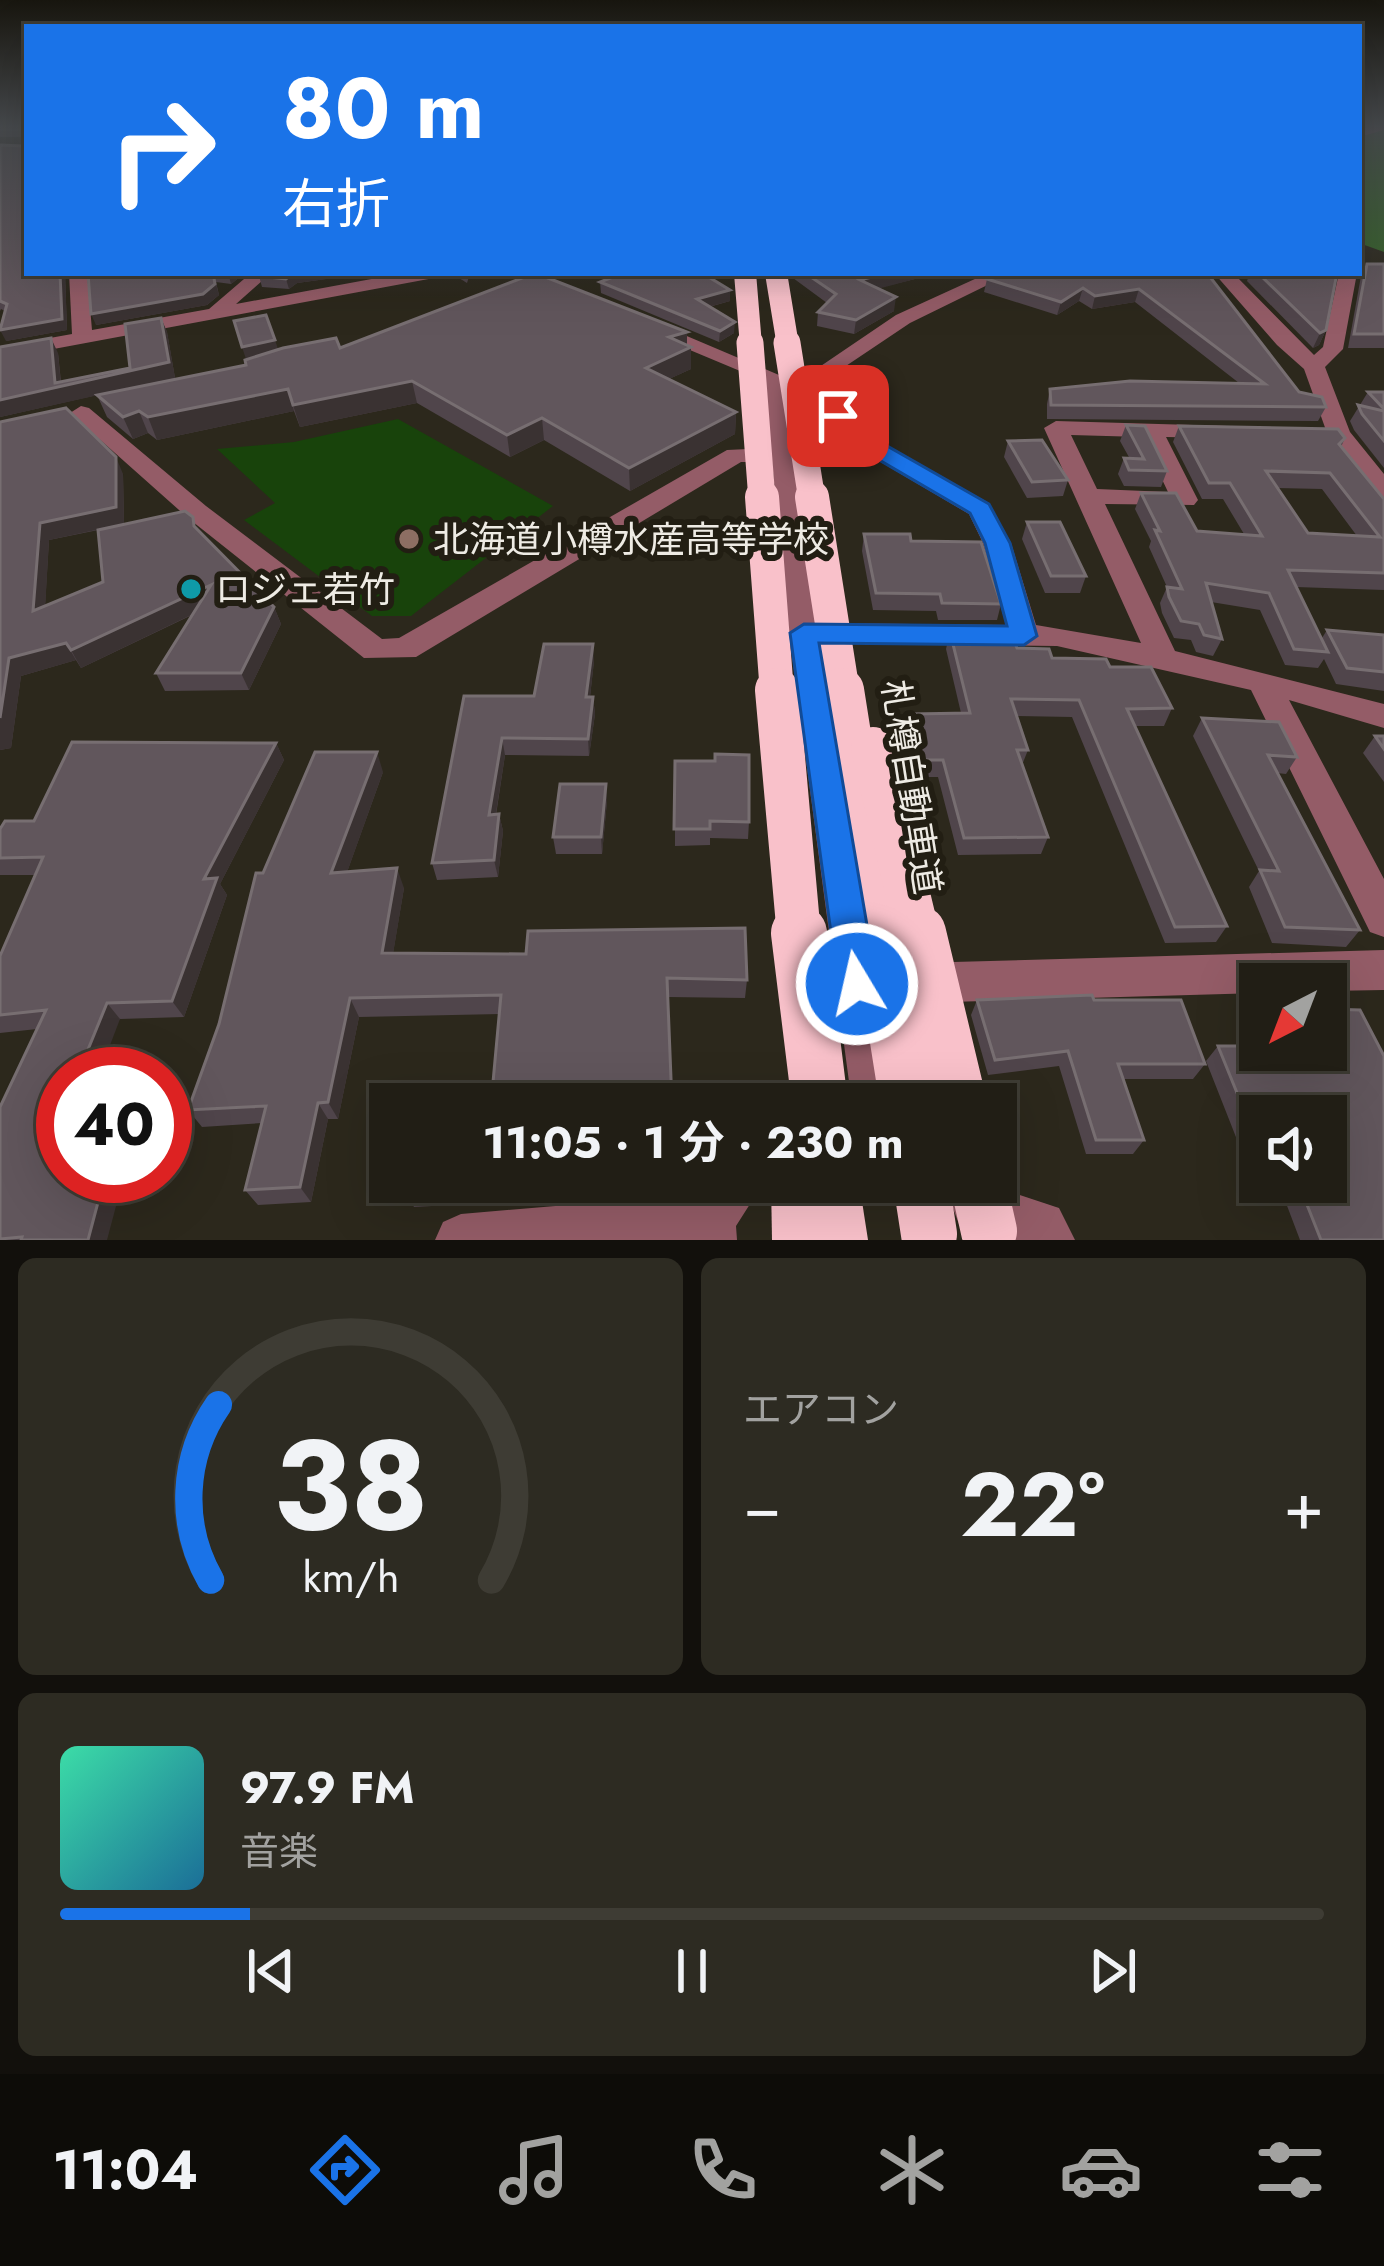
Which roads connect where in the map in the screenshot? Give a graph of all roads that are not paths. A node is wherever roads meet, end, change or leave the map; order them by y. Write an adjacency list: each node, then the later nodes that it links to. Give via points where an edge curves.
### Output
1 (78, 276): 11 (street)
2 (258, 276): 9 (street)
3 (418, 276): 9 (street)
4 (745, 276): 26 (highway, bridge)
5 (776, 276): 20 (highway, 札樽自動車道, bridge)
6 (997, 276): 22 (street, via 903,320 820,374 824,395 853,436 980,509)
7 (1226, 276): 13 (street)
8 (1347, 276): 13 (street, via 1333,349)
9 (214, 313): 11 (street)
10 (634, 320): 17 (street, via 775,377)
11 (82, 338): 12 (street)
12 (0, 353)
13 (1314, 366): 18 (street, via 1327,433)
14 (112, 405): 17 (street, via 71,415 375,650 405,649 736,455)
15 (1151, 430): 16 (street); 19 (street, via 1056,428); 19 (street, via 1185,500)
16 (1245, 431)
17 (784, 454): 21 (street)
18 (1384, 491)
19 (1089, 496): 23 (street)
20 (817, 530): 33 (highway, 札樽自動車道, bridge); 34 (highway, bridge)
21 (804, 633): 22 (street); 29 (street)
22 (1024, 636): 23 (street)
23 (1163, 658): 24 (street)
24 (1263, 681): 25 (street); 27 (street)
25 (1384, 716)
26 (789, 854): 30 (highway, bridge); 31 (highway, bridge)
27 (1384, 919)
28 (1384, 970): 29 (street)
29 (857, 984): 32 (street)
30 (797, 1083)
31 (817, 1083)
32 (872, 1083)
33 (905, 1083)
34 (954, 1083)
35 (921, 1209): 38 (street, via 1041,1226)
36 (720, 1213): 37 (street)
37 (461, 1240)
38 (1048, 1240)

